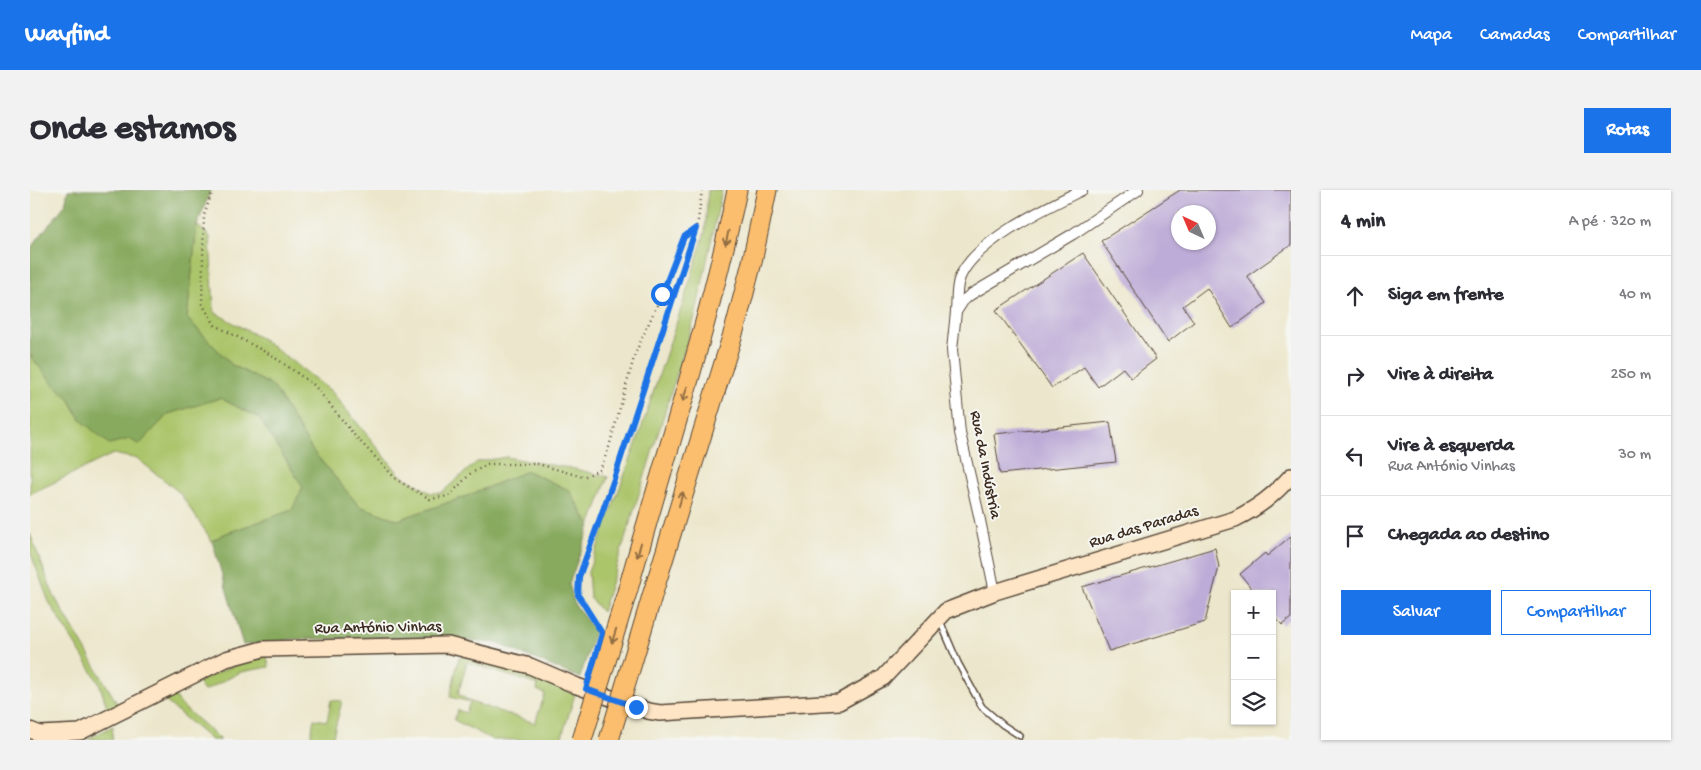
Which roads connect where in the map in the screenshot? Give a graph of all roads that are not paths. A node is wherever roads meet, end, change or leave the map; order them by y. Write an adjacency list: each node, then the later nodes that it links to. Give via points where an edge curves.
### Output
1 (738, 190): 11 (highway, one-way to 11, bridge, via 704,330)
2 (767, 190): 12 (highway, one-way to 2, bridge, via 742,300)
3 (1082, 190): 5 (street, Rua da Indústria, via 1044,208 986,244 972,258 958,281)
4 (1138, 190): 5 (street, via 1073,234 970,295)
5 (956, 312): 7 (street, Rua da Indústria, via 952,350 960,433)
6 (1291, 476): 7 (street, Rua das Paradas, via 1276,493 1235,519)
7 (995, 592): 8 (street, Rua António Vinhas, via 946,611)
8 (939, 618): 9 (street, Rua António Vinhas, via 882,678 839,702 660,713 577,686 530,666 448,645 263,649 226,659 80,732 40,734); 10 (lane, via 982,707 1002,726)
9 (30, 730)
10 (1020, 736)
11 (582, 740)
12 (609, 740)

